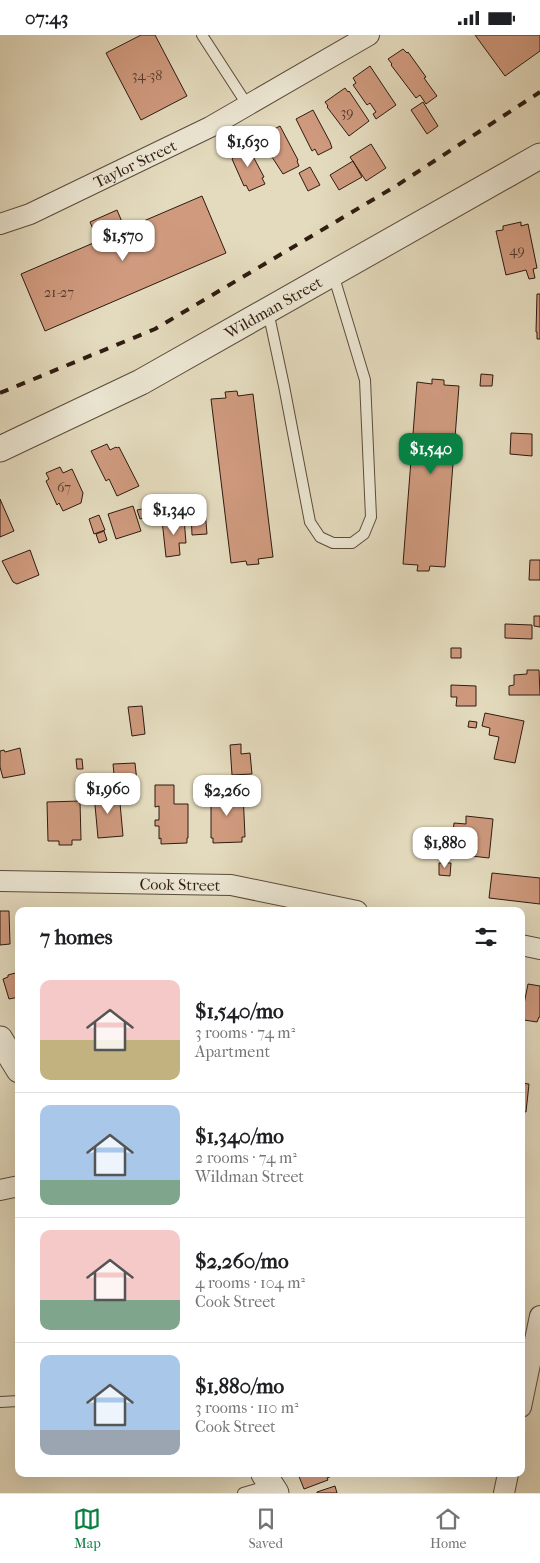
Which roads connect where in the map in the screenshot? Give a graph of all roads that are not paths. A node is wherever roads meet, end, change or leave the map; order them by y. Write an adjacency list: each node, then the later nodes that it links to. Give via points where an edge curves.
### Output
1 (202, 35): 3 (lane)
2 (369, 35): 3 (street, Taylor Street)
3 (248, 106): 5 (street, Taylor Street, via 30,214)
4 (540, 155): 6 (street, Wildman Street)
5 (0, 224)
6 (333, 273): 7 (street, Wildman Street); 7 (lane, via 366,380 371,517 364,535 352,543 333,543 320,537 310,521)
7 (268, 310): 8 (street, Wildman Street, via 141,382)
8 (0, 449)
9 (0, 881): 10 (street, Cook Street, via 231,885)
10 (338, 907)
11 (525, 946): 12 (street)
12 (540, 949)
13 (0, 1039): 14 (street)
14 (15, 1063)
15 (15, 1187): 16 (street)
16 (0, 1190)
17 (540, 1316): 18 (street)
18 (525, 1388)
19 (15, 1401): 20 (lane)
20 (0, 1402)
21 (507, 1477): 24 (street)
22 (270, 1484): 23 (lane)
23 (243, 1493)
24 (504, 1493)

